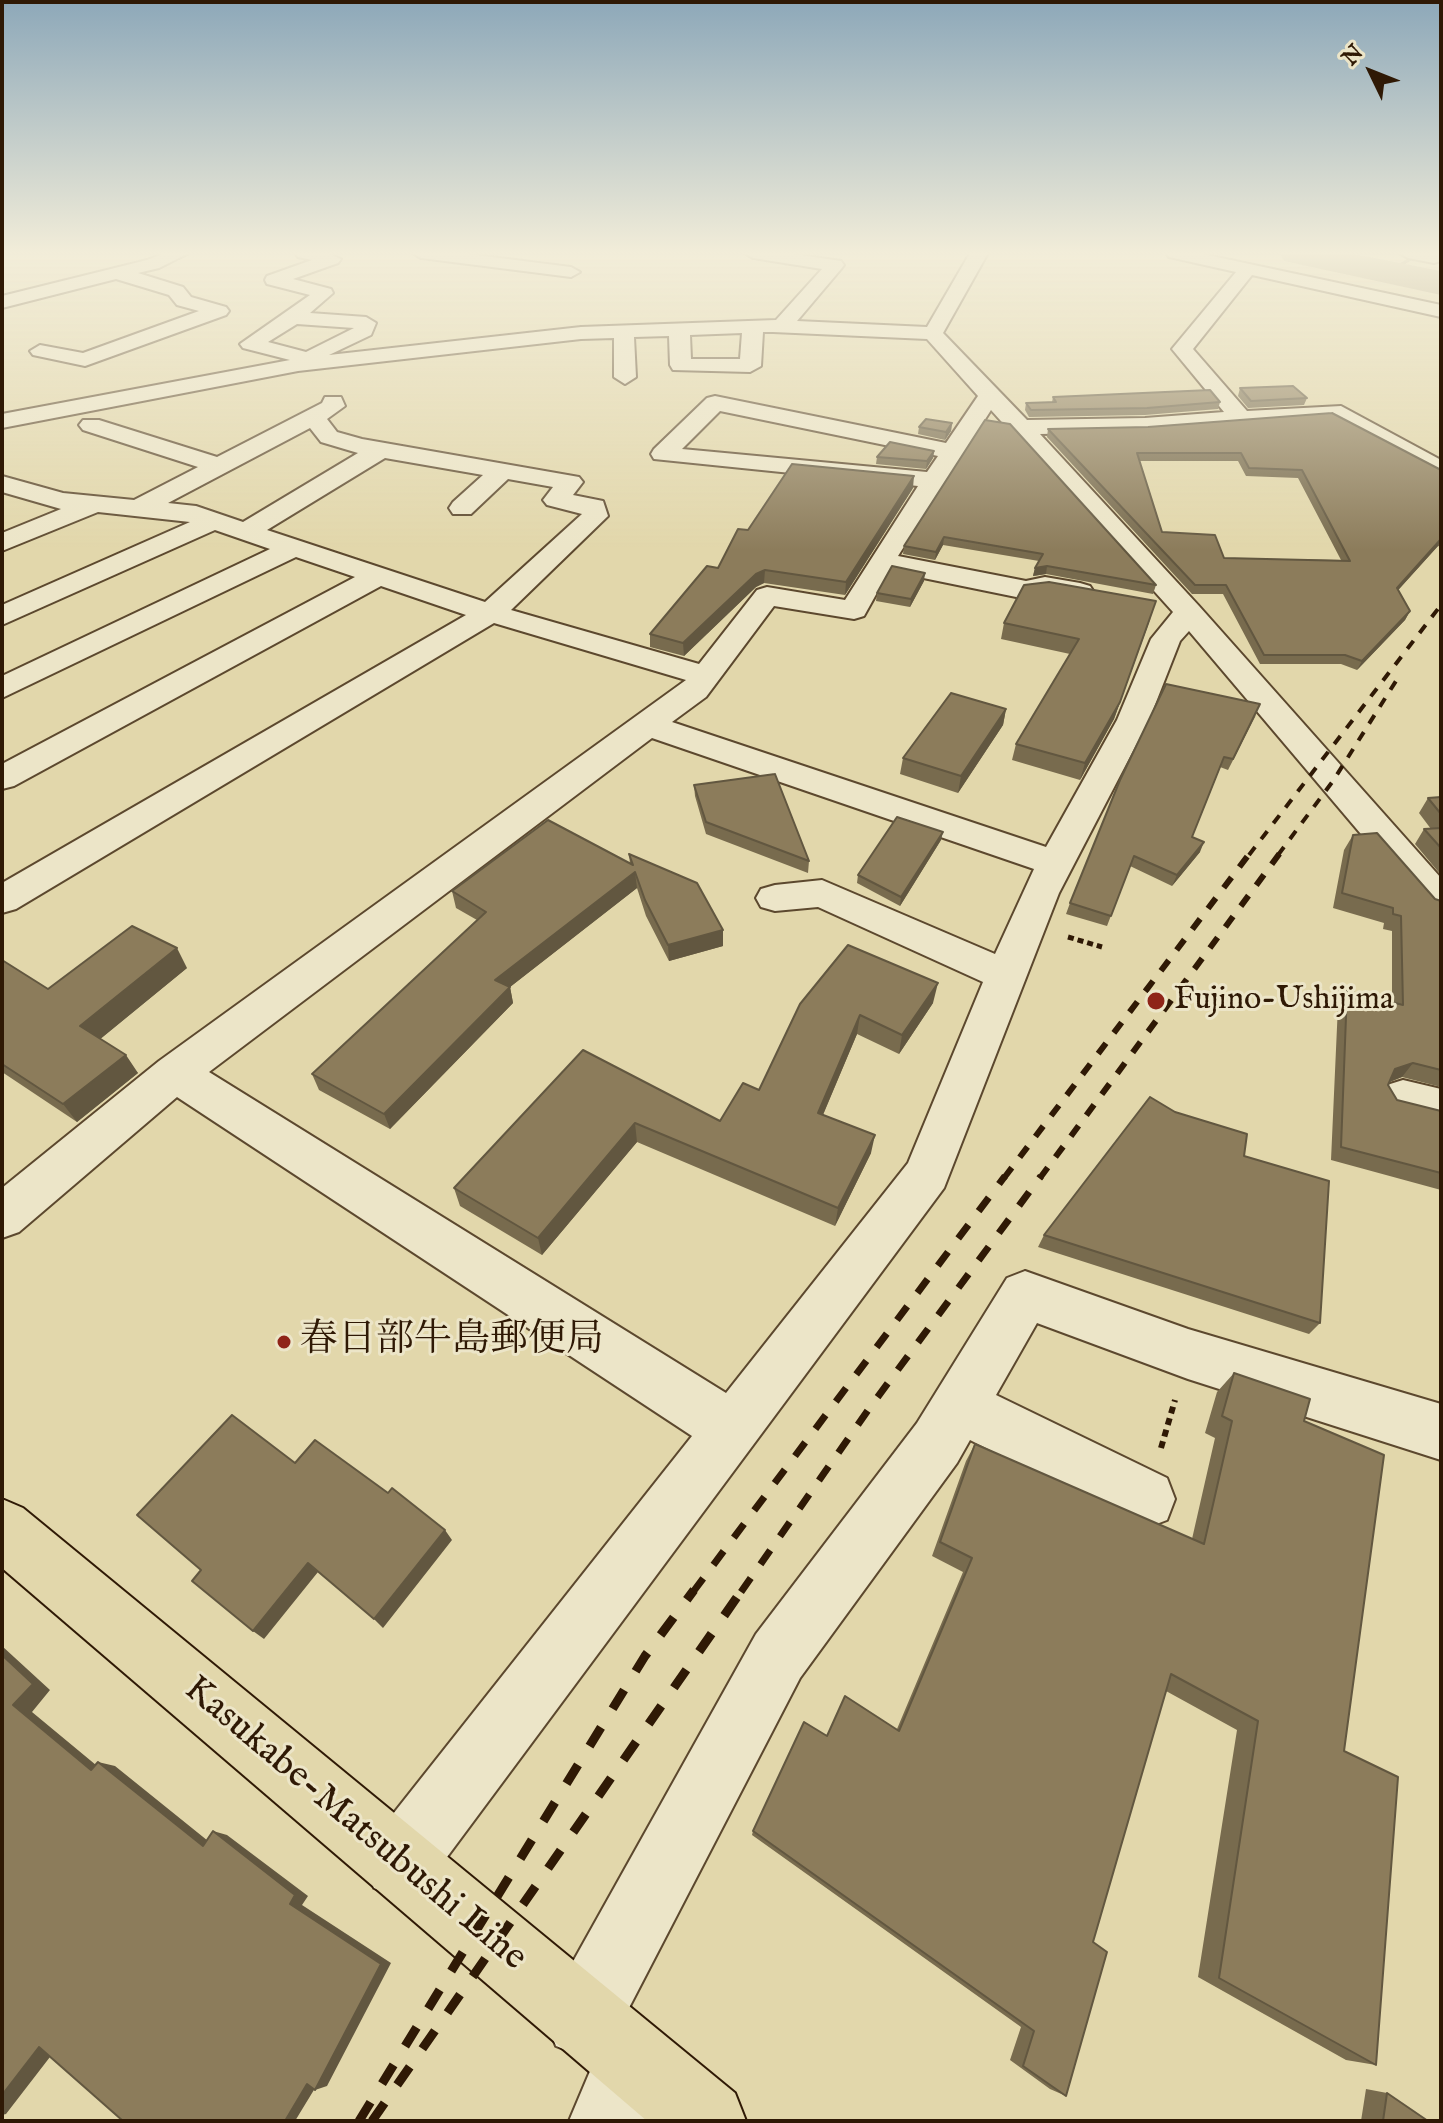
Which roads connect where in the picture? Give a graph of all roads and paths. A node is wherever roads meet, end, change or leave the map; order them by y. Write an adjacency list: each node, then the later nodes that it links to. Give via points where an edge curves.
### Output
1 (31, 352): 12 (street)
2 (45, 352): 3 (street, via 85,360)
3 (107, 352)
4 (282, 352): 13 (street)
5 (328, 352): 13 (street)
6 (391, 352): 13 (street)
7 (624, 352): 17 (street)
8 (680, 352): 9 (street, via 681,365 750,366)
9 (751, 352)
10 (948, 352): 20 (street)
11 (1185, 352): 23 (street)
12 (14, 354)
13 (314, 360): 15 (street); 22 (street, via 334,406)
14 (203, 361): 15 (street)
15 (242, 374): 18 (street)
16 (136, 377): 18 (street)
17 (625, 377)
18 (167, 388): 21 (street)
19 (54, 392): 21 (street)
20 (989, 396): 25 (street); 27 (street)
21 (86, 415): 24 (street); 28 (street)
22 (313, 417): 26 (street, via 329,437); 28 (street)
23 (1242, 419): 25 (street); 30 (street, via 1333,411)
24 (2, 421)
25 (1021, 427): 44 (street)
26 (381, 450): 29 (street); 37 (street)
27 (953, 452): 31 (street); 31 (street, via 715,403 663,454)
28 (220, 466): 34 (street)
29 (503, 470): 35 (street); 45 (street, via 570,482 556,500 594,507 595,516)
30 (1441, 470)
31 (934, 480): 40 (street)
32 (5, 486): 33 (street)
33 (95, 504): 34 (street); 38 (street)
34 (138, 508): 36 (street, via 187,512)
35 (462, 508)
36 (213, 521): 37 (street); 46 (street)
37 (245, 532): 39 (street)
38 (2, 543)
39 (293, 548): 41 (street); 48 (street)
40 (881, 561): 42 (street, via 1026,590 1045,586); 47 (street, via 854,610 767,596)
41 (378, 576): 45 (street); 50 (street)
42 (1103, 596)
43 (1146, 604): 44 (street)
44 (1189, 612): 52 (street, via 1166,639 1133,720); 55 (street)
45 (490, 613): 47 (street); 53 (street)
46 (2, 616)
47 (706, 676): 49 (street)
48 (2, 688)
49 (647, 725): 52 (street); 59 (street)
50 (2, 778)
51 (2, 858): 53 (street)
52 (1054, 863): 56 (street)
53 (18, 890)
54 (775, 898): 56 (street, via 822,893)
55 (1441, 903)
56 (1007, 976): 63 (street, via 927,1174)
57 (1336, 990): 58 (path)
58 (1366, 997)
59 (175, 1073): 60 (street); 63 (street)
60 (2, 1217)
61 (1188, 1354): 62 (street, via 1025,1295); 64 (street); 65 (path)
62 (959, 1406): 65 (street); 68 (street, via 778,1656)
63 (732, 1429): 67 (street)
64 (1441, 1432)
65 (1146, 1499)
66 (2, 1529): 67 (main road, Kasukabe-Matsubushi Line)
67 (399, 1863): 68 (main road, Kasukabe-Matsubushi Line)
68 (608, 2067): 69 (main road, Kasukabe-Matsubushi Line)
69 (707, 2121)

